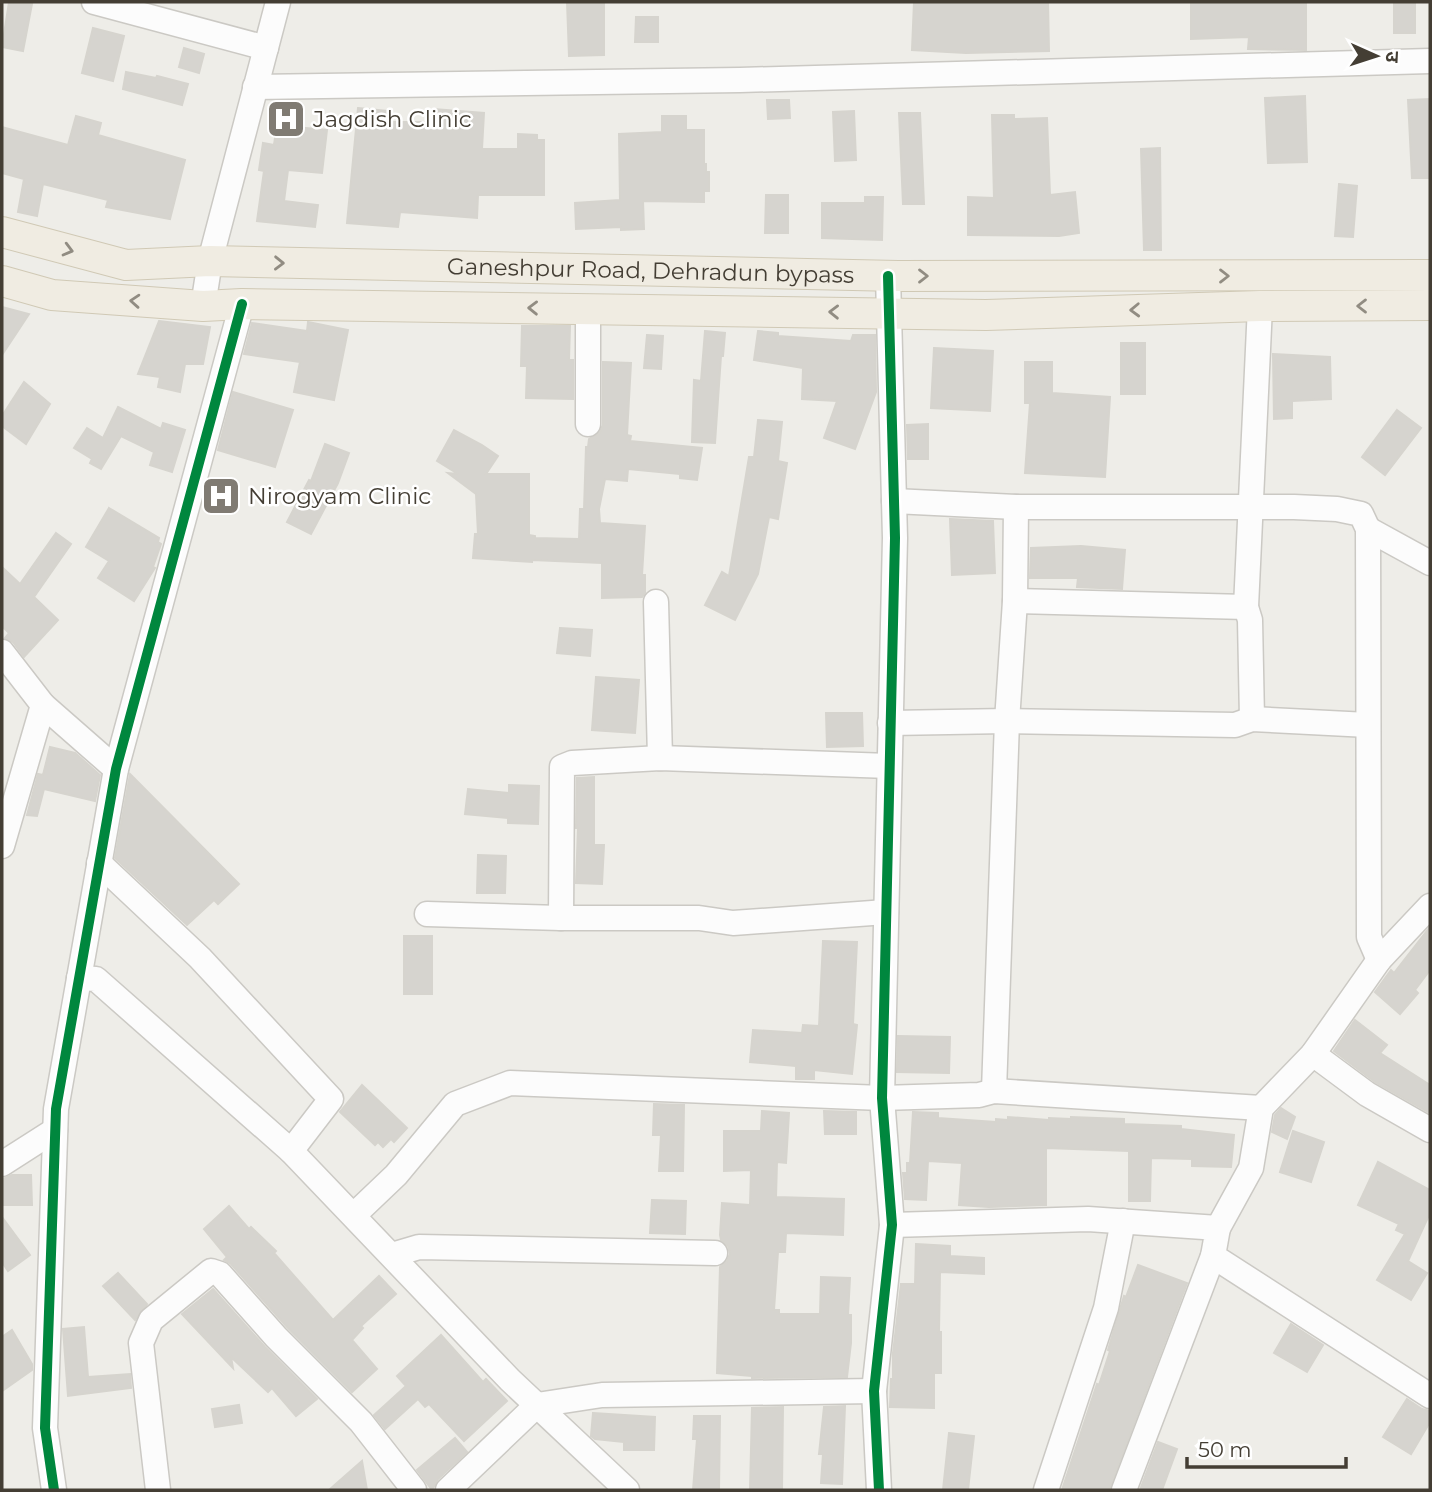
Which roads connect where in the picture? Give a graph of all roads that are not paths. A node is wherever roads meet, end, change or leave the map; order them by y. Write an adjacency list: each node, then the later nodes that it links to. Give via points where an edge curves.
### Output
1 (94, 2): 3 (street)
2 (278, 2): 3 (street)
3 (266, 48): 5 (street)
4 (1430, 61): 5 (street)
5 (255, 88): 7 (street)
6 (2, 232): 7 (main road, Ganeshpur Road, Dehradun bypass, one-way to 7, via 126,265)
7 (211, 261): 9 (main road, Ganeshpur Road, Dehradun bypass, one-way to 9); 13 (street)
8 (1430, 275): 9 (main road, Ganeshpur Road, Dehradun bypass, one-way to 8)
9 (888, 276): 16 (street)
10 (2, 281): 13 (main road, one-way to 10, via 52,295)
11 (242, 304): 13 (main road); 15 (main road, one-way to 11); 34 (street)
12 (1430, 305): 14 (main road, one-way to 14)
13 (203, 306)
14 (1260, 306): 16 (main road, one-way to 16, via 986,315); 19 (street)
15 (588, 309): 16 (main road, one-way to 15); 17 (street)
16 (888, 313): 18 (street)
17 (588, 424)
18 (894, 501): 20 (street); 30 (street)
19 (1251, 506): 20 (street); 21 (street, via 1337,509 1361,514); 25 (street)
20 (1016, 507): 23 (street)
21 (1368, 529): 22 (street); 31 (street)
22 (1430, 563)
23 (1015, 601): 25 (street); 29 (street)
24 (656, 602): 32 (street)
25 (1246, 607): 28 (street)
26 (5, 665): 27 (street)
27 (43, 705): 34 (street); 35 (street)
28 (1252, 719): 29 (street, via 1235,725); 31 (street)
29 (1007, 721): 30 (street); 44 (street)
30 (890, 723): 33 (street)
31 (1368, 725): 41 (street, via 1369,937)
32 (660, 758): 33 (street); 40 (street, via 562,767)
33 (889, 766): 38 (street)
34 (116, 769): 36 (street)
35 (2, 846)
36 (99, 863): 42 (street); 49 (street, via 201,958 331,1099)
37 (1430, 906): 41 (street)
38 (886, 912): 40 (street, via 733,923 699,918); 45 (street)
39 (427, 914): 40 (street)
40 (561, 918)
41 (1379, 960): 43 (street)
42 (79, 978): 47 (street); 49 (street, via 96,979)
43 (1313, 1054): 46 (street); 48 (street, via 1367,1094)
44 (994, 1091): 45 (street); 46 (street)
45 (882, 1098): 51 (street, via 510,1083 455,1104 396,1175); 53 (street)
46 (1261, 1108): 54 (street, via 1251,1168)
47 (55, 1130): 50 (street); 61 (street, via 45,1429)
48 (1430, 1130)
49 (291, 1151): 51 (street)
50 (2, 1164)
51 (354, 1215): 56 (street)
52 (1124, 1222): 53 (street); 54 (street); 67 (street, via 1106,1308)
53 (892, 1225): 58 (street)
54 (1218, 1228): 57 (street)
55 (715, 1253): 56 (street, via 419,1247)
56 (392, 1255): 60 (street)
57 (1213, 1256): 59 (street); 68 (street)
58 (874, 1391): 60 (street, via 602,1395); 66 (street)
59 (1430, 1396)
60 (537, 1405): 64 (street); 65 (street)
61 (54, 1490)
62 (158, 1490): 63 (street, via 141,1343 151,1320 211,1271 220,1275 360,1422)
63 (414, 1490)
64 (448, 1490)
65 (626, 1490)
66 (879, 1490)
67 (1046, 1490)
68 (1124, 1490)

